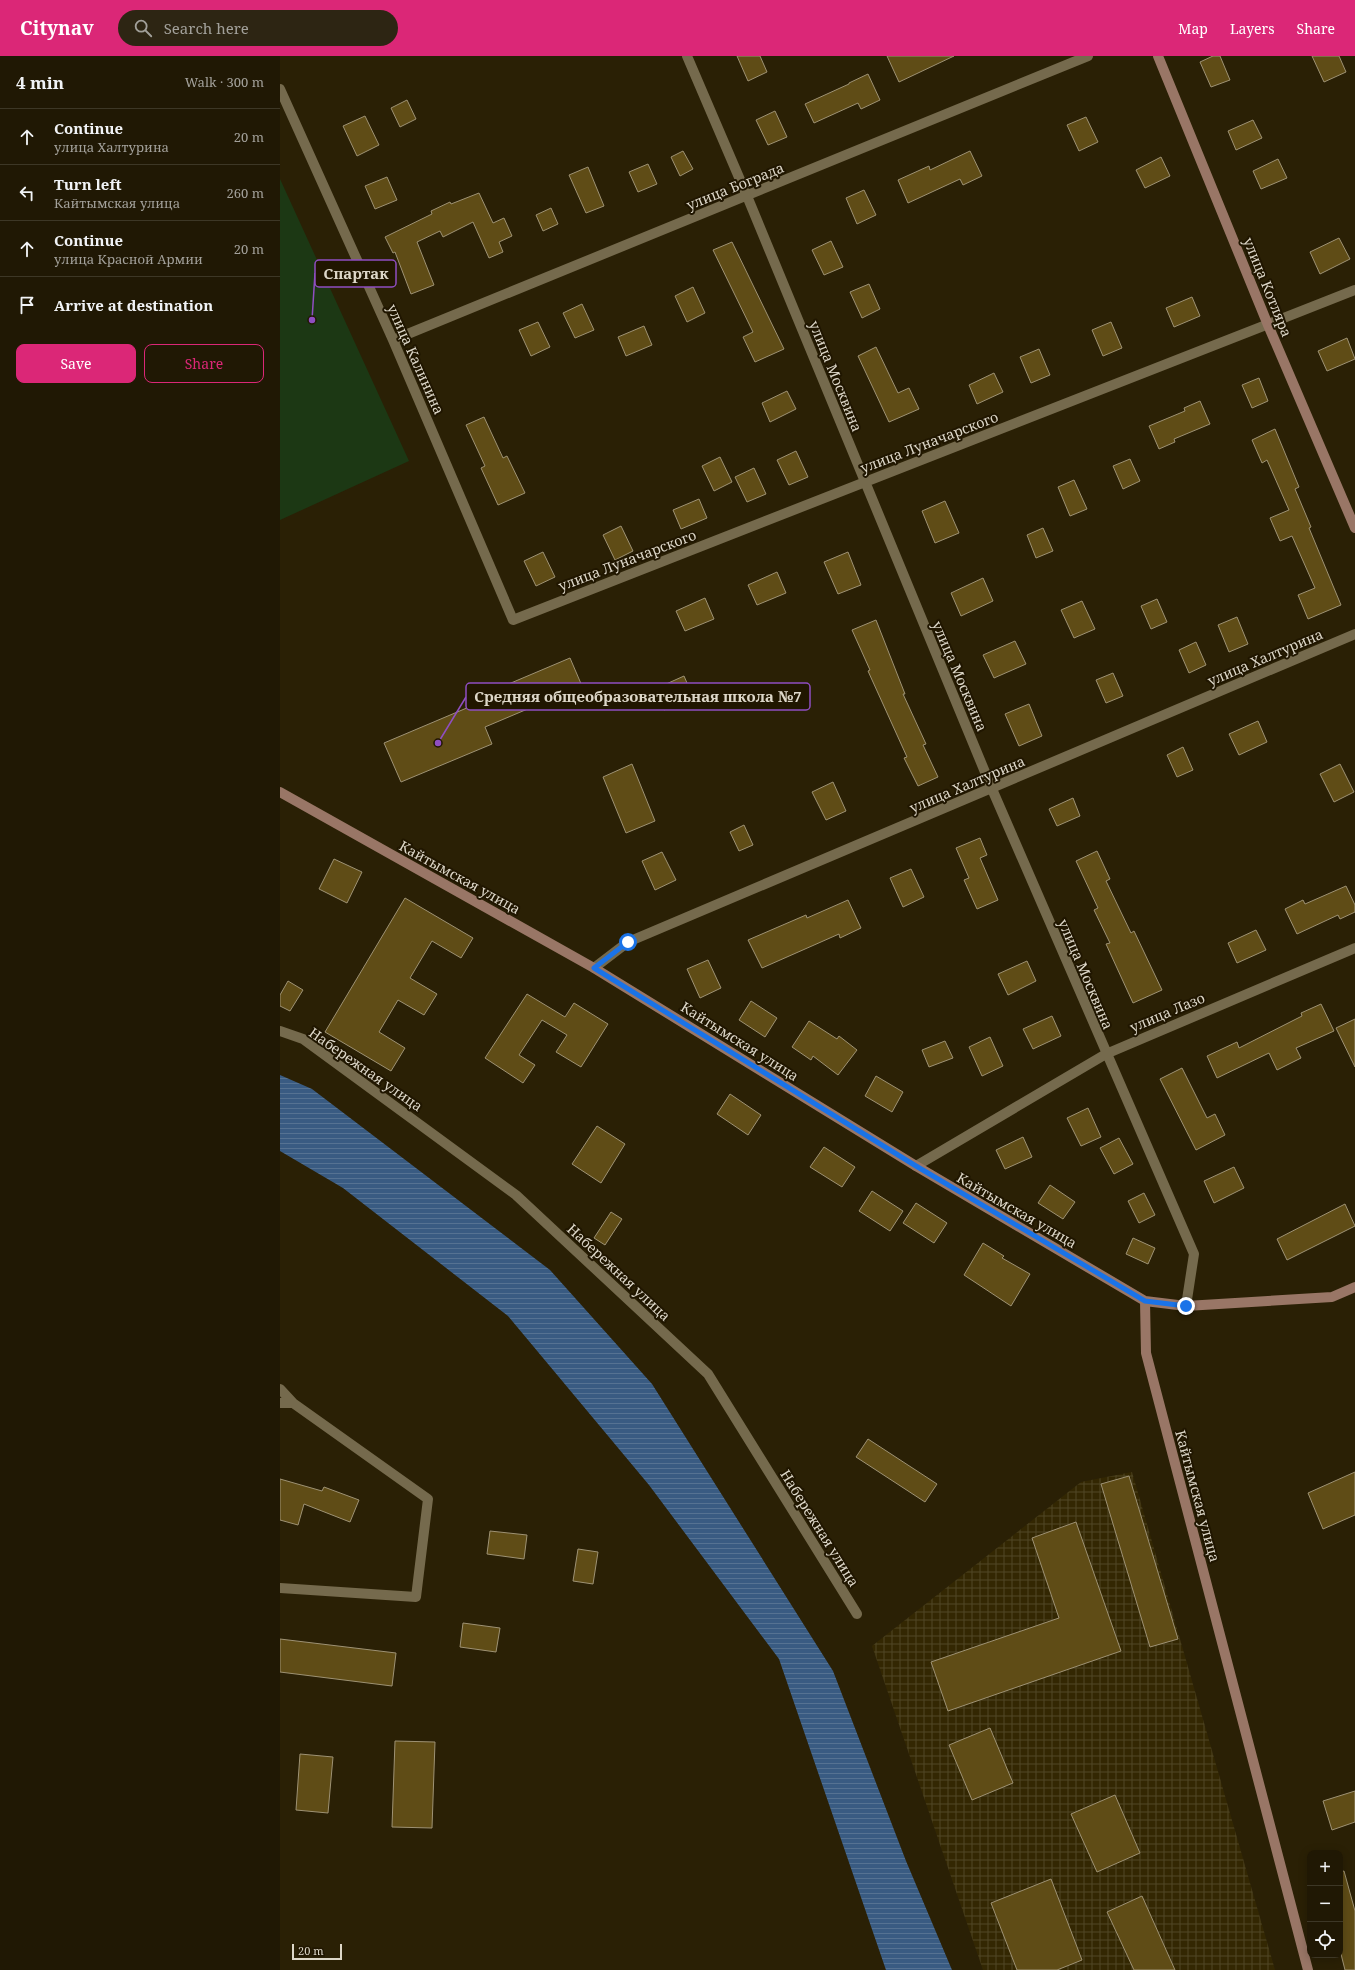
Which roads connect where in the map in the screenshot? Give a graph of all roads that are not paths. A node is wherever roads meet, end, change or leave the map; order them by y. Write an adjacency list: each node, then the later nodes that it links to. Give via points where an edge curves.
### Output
1 (687, 56): 5 (street, улица Москвина)
2 (1088, 56): 5 (street, улица Бограда)
3 (1158, 56): 7 (street, улица Котляра)
4 (280, 88): 8 (street, улица Калинина)
5 (747, 196): 8 (street, улица Бограда); 9 (street, улица Москвина)
6 (1355, 290): 7 (street, улица Луначарского)
7 (1268, 325): 9 (street, улица Луначарского); 10 (street, улица Котляра)
8 (392, 340): 11 (street, улица Калинина)
9 (864, 482): 11 (street, улица Луначарского); 13 (street, улица Москвина)
10 (1355, 528)
11 (513, 620)
12 (1355, 634): 13 (street, улица Халтурина)
13 (992, 789): 16 (street, улица Халтурина, via 628,942); 18 (street, улица Москвина)
14 (280, 792): 16 (street, Кайтымская улица)
15 (1355, 948): 18 (street, улица Лазо)
16 (594, 968): 19 (street, Кайтымская улица)
17 (280, 1031): 27 (street, Набережная улица, via 303,1040 516,1195 708,1374)
18 (1106, 1054): 19 (street, улица Лазо); 22 (street, улица Москвина, via 1194,1254)
19 (916, 1166): 21 (street, Кайтымская улица)
20 (1355, 1288): 22 (street, via 1332,1297)
21 (1145, 1301): 22 (street); 28 (street, Кайтымская улица, via 1146,1353)
22 (1186, 1306)
23 (280, 1389): 25 (street)
24 (280, 1403): 25 (street)
25 (293, 1403): 26 (street, via 428,1499 416,1597)
26 (280, 1588)
27 (857, 1614)
28 (1308, 1970)

